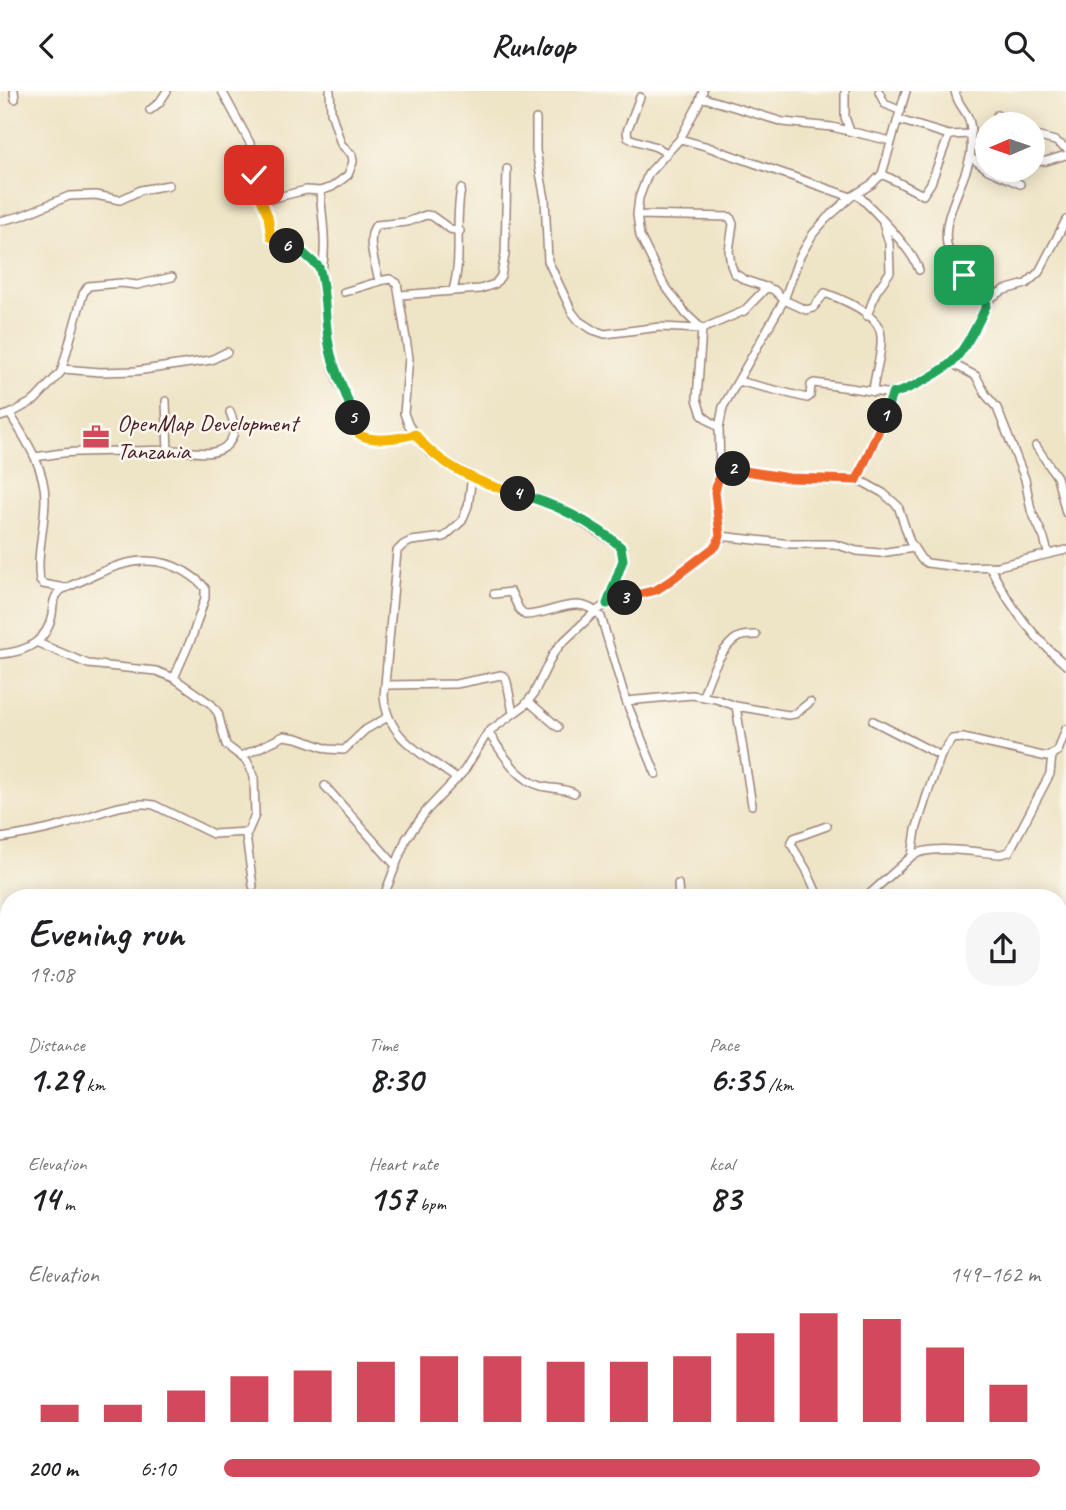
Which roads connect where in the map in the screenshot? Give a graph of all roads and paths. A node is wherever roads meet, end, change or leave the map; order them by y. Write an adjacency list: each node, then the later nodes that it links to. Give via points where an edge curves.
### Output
1 (167, 91): 10 (street)
2 (222, 91): 34 (street, via 250,143 254,181)
3 (330, 91): 32 (street, via 335,126 353,162 339,184)
4 (845, 91): 14 (street)
5 (906, 91): 11 (street)
6 (955, 91): 15 (street, via 970,116)
7 (879, 92): 11 (street, via 885,104)
8 (702, 94): 14 (street, via 783,122); 18 (street)
9 (640, 97): 21 (street, via 626,131 628,138)
10 (150, 110)
11 (901, 111): 13 (street)
12 (536, 119): 51 (street, via 548,261 572,312 585,325 605,334 660,327)
13 (899, 120): 16 (street); 19 (street)
14 (850, 131): 19 (street)
15 (971, 134): 16 (street); 23 (street)
16 (949, 135): 27 (street, via 923,195)
17 (1045, 138): 20 (street)
18 (680, 139): 21 (street); 33 (street)
19 (891, 141): 27 (street)
20 (1066, 148)
21 (667, 153): 35 (street, via 648,174)
22 (1066, 155): 25 (street)
23 (971, 156): 24 (street); 49 (street, via 952,205 946,245 953,263)
24 (975, 159)
25 (1045, 161)
26 (507, 169): 45 (street, via 507,232 501,276 489,287)
27 (882, 174): 33 (street)
28 (1016, 182): 29 (street)
29 (1020, 184)
30 (169, 185): 37 (street, via 120,200 69,196)
31 (461, 189): 39 (street)
32 (320, 191): 34 (street); 41 (street, via 325,247)
33 (854, 195): 38 (street); 48 (street, via 813,234)
34 (262, 201): 41 (street, via 273,239 302,252)
35 (637, 215): 44 (street, via 730,217 732,269 737,276); 51 (street, via 640,236 663,283)
36 (1066, 220): 49 (street, via 1039,272 1026,284 996,294)
37 (0, 221)
38 (883, 223): 40 (street, via 913,256); 50 (street, via 890,273)
39 (460, 231): 43 (street, via 426,215 376,225 371,233); 45 (street)
40 (919, 270)
41 (321, 274): 63 (street, via 331,358 357,431 371,438)
42 (172, 277): 54 (street, via 137,285 88,286)
43 (379, 281): 46 (street); 47 (street, via 397,282)
44 (767, 287): 48 (street); 51 (street, via 744,311)
45 (453, 291): 47 (street)
46 (344, 292)
47 (400, 295): 63 (street, via 409,358 404,413)
48 (784, 300): 50 (street, via 808,310 826,293); 55 (street)
49 (987, 304): 53 (street)
50 (867, 316): 56 (street, via 881,333)
51 (702, 330): 62 (street, via 697,399 702,415)
52 (227, 352): 54 (street, via 211,360 136,371)
53 (951, 363): 57 (street); 74 (street, via 976,376 997,408)
54 (63, 369): 60 (street, via 35,400)
55 (738, 381): 56 (street, via 807,398 814,383); 62 (street, via 723,407)
56 (873, 392): 57 (street)
57 (892, 394): 69 (street)
58 (166, 401): 65 (street)
59 (230, 412): 65 (street, via 235,425 226,447 195,453)
60 (10, 414): 61 (street); 66 (street)
61 (0, 417)
62 (719, 428): 67 (street)
63 (415, 434): 68 (street, via 430,453)
64 (1036, 446): 70 (street, via 1056,477)
65 (168, 450): 66 (street)
66 (36, 457): 76 (street, via 45,497 40,581)
67 (720, 472): 69 (street, via 736,468 789,478); 71 (street, via 715,492)
68 (472, 476): 78 (street, via 540,499 621,547 623,560); 85 (street, via 462,521 441,539 411,541 397,551)
69 (857, 480): 72 (street, via 898,506)
70 (1066, 513)
71 (720, 536): 72 (street, via 834,544 869,552); 78 (street, via 716,546 656,590)
72 (914, 548): 75 (street, via 927,563)
73 (1066, 550): 74 (street)
74 (1048, 554): 75 (street)
75 (990, 567): 83 (street, via 1038,641)
76 (65, 588): 81 (street, via 55,596 50,626); 84 (street, via 122,563 144,559 175,566 202,584 205,598)
77 (494, 594): 79 (street, via 512,592 525,615 582,604)
78 (607, 604): 79 (street)
79 (596, 611): 87 (street, via 553,654); 88 (street)
80 (756, 635): 86 (street, via 734,640 710,676)
81 (38, 643): 82 (street); 84 (street, via 88,664 156,671)
82 (0, 654)
83 (1066, 665)
84 (174, 678): 98 (street, via 211,704 226,745)
85 (386, 685): 91 (street, via 456,684 501,675 507,682); 92 (street)
86 (703, 696): 88 (street); 90 (street)
87 (528, 701): 91 (street); 94 (street)
88 (626, 701): 100 (street)
89 (810, 702): 90 (street, via 788,715)
90 (736, 706): 104 (street)
91 (513, 713): 96 (street)
92 (387, 717): 98 (street, via 344,750 284,736); 101 (street, via 410,747)
93 (873, 721): 99 (street)
94 (558, 727)
95 (1066, 729): 97 (street)
96 (488, 732): 101 (street); 103 (street, via 522,776)
97 (1052, 755): 99 (street, via 956,737); 108 (street, via 1050,774 1009,852 948,850)
98 (242, 756): 106 (street, via 252,767 256,789 255,815)
99 (941, 756): 108 (street, via 922,808)
100 (656, 775)
101 (457, 779): 109 (street, via 406,839)
102 (325, 786): 109 (street)
103 (573, 793)
104 (752, 805)
105 (827, 826): 114 (street, via 794,838 791,844)
106 (247, 832): 107 (street, via 213,834 144,803); 111 (street)
107 (0, 838)
108 (912, 856): 115 (street)
109 (396, 866): 112 (street)
110 (678, 884): 113 (street)
111 (253, 886)
112 (387, 889)
113 (678, 889)
114 (815, 889)
115 (875, 889)

